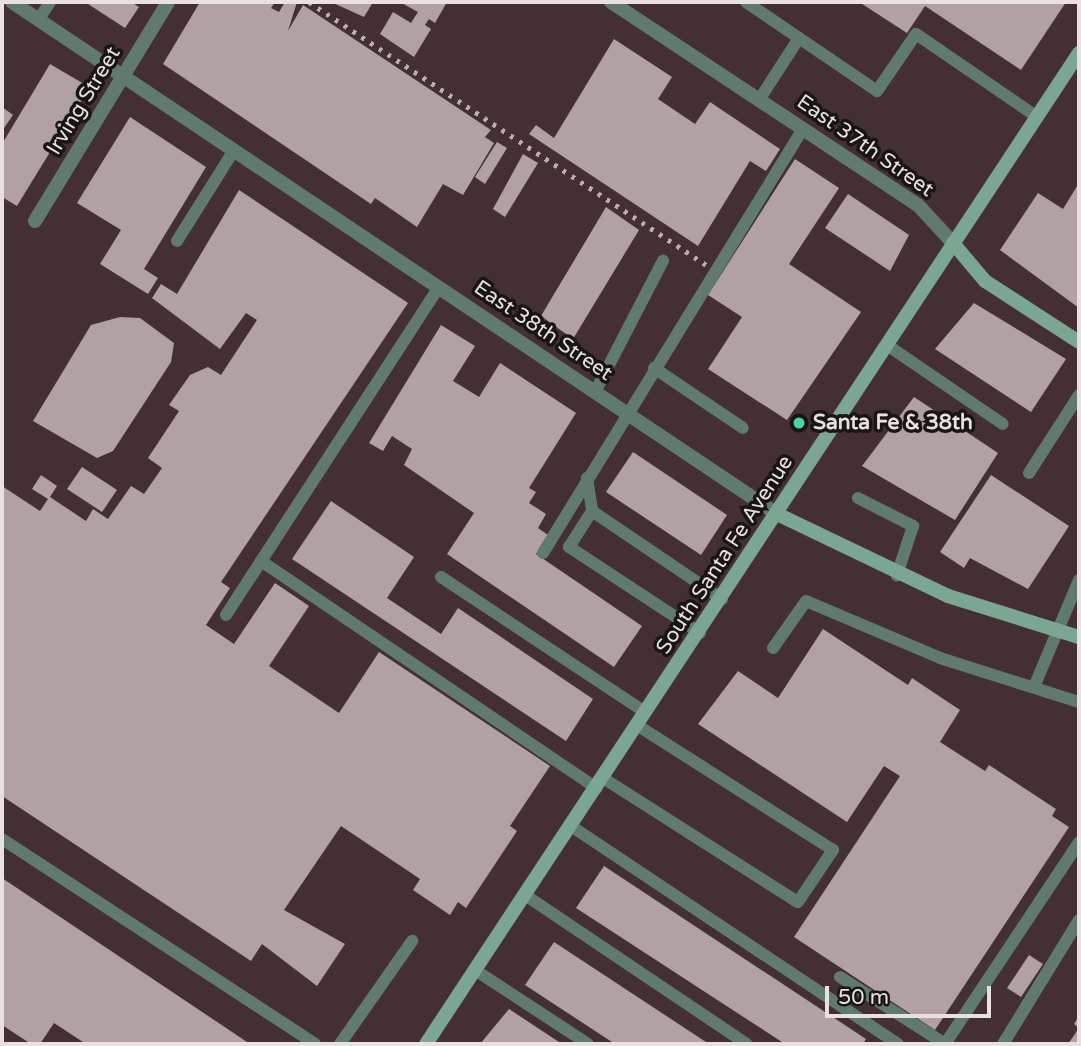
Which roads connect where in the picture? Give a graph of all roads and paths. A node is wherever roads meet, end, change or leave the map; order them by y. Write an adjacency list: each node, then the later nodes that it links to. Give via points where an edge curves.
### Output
1 (12, 2): 6 (street, East 38th Street)
2 (50, 2): 6 (lane)
3 (169, 2): 9 (street, Irving Street)
4 (611, 2): 10 (street, East 37th Street)
5 (746, 2): 7 (lane)
6 (39, 19): 9 (street, East 38th Street)
7 (799, 38): 10 (lane); 11 (lane, via 877,91 916,34)
8 (1079, 53): 11 (main road, South Santa Fe Avenue)
9 (123, 75): 13 (street, East 38th Street); 14 (street, Irving Street)
10 (759, 100): 12 (street, East 37th Street)
11 (1037, 117): 16 (main road, South Santa Fe Avenue)
12 (803, 129): 16 (street, East 37th Street, via 918,205); 21 (lane)
13 (234, 150): 15 (lane); 18 (street, East 38th Street)
14 (35, 221)
15 (177, 241)
16 (953, 243): 19 (main road, East 37th Street, via 985,281); 20 (main road, South Santa Fe Avenue)
17 (663, 261): 22 (lane)
18 (439, 287): 22 (street, East 38th Street); 33 (lane)
19 (1079, 342)
20 (887, 345): 25 (lane); 31 (main road, South Santa Fe Avenue)
21 (654, 368): 24 (lane); 26 (lane)
22 (595, 392): 24 (street, East 38th Street)
23 (1079, 395): 27 (lane)
24 (626, 413): 28 (lane); 31 (street, East 38th Street)
25 (1003, 424)
26 (743, 428)
27 (1029, 473)
28 (587, 478): 30 (lane); 32 (lane)
29 (858, 498): 34 (lane, via 913,526)
30 (592, 512): 37 (lane); 40 (lane, via 569,548)
31 (777, 514): 34 (main road, East 38th Street); 37 (main road, South Santa Fe Avenue)
32 (543, 553)
33 (261, 561): 38 (lane); 47 (lane, via 376,641)
34 (897, 575): 39 (main road, East 38th Street)
35 (440, 576): 45 (lane)
36 (1079, 579): 39 (lane)
37 (722, 599): 40 (main road, South Santa Fe Avenue)
38 (226, 615)
39 (1053, 630): 41 (main road, East 38th Street); 43 (lane)
40 (700, 633): 45 (main road, South Santa Fe Avenue)
41 (1079, 636)
42 (773, 648): 43 (lane, via 806,601 940,658)
43 (1034, 687): 44 (lane)
44 (1079, 702)
45 (645, 712): 46 (main road, South Santa Fe Avenue)
46 (637, 725): 47 (main road, South Santa Fe Avenue); 47 (lane, via 833,850 798,901)
47 (599, 783): 48 (main road, South Santa Fe Avenue)
48 (571, 826): 51 (main road, South Santa Fe Avenue); 61 (lane)
49 (2, 839): 56 (lane)
50 (1079, 842): 62 (lane)
51 (525, 895): 54 (main road, South Santa Fe Avenue); 60 (lane)
52 (1079, 920): 63 (lane)
53 (412, 941): 57 (lane)
54 (475, 970): 58 (main road, South Santa Fe Avenue); 59 (lane)
55 (840, 977): 62 (lane)
56 (315, 1044)
57 (340, 1044)
58 (426, 1044)
59 (588, 1044)
60 (747, 1044)
61 (898, 1044)
62 (945, 1044)
63 (1003, 1044)

